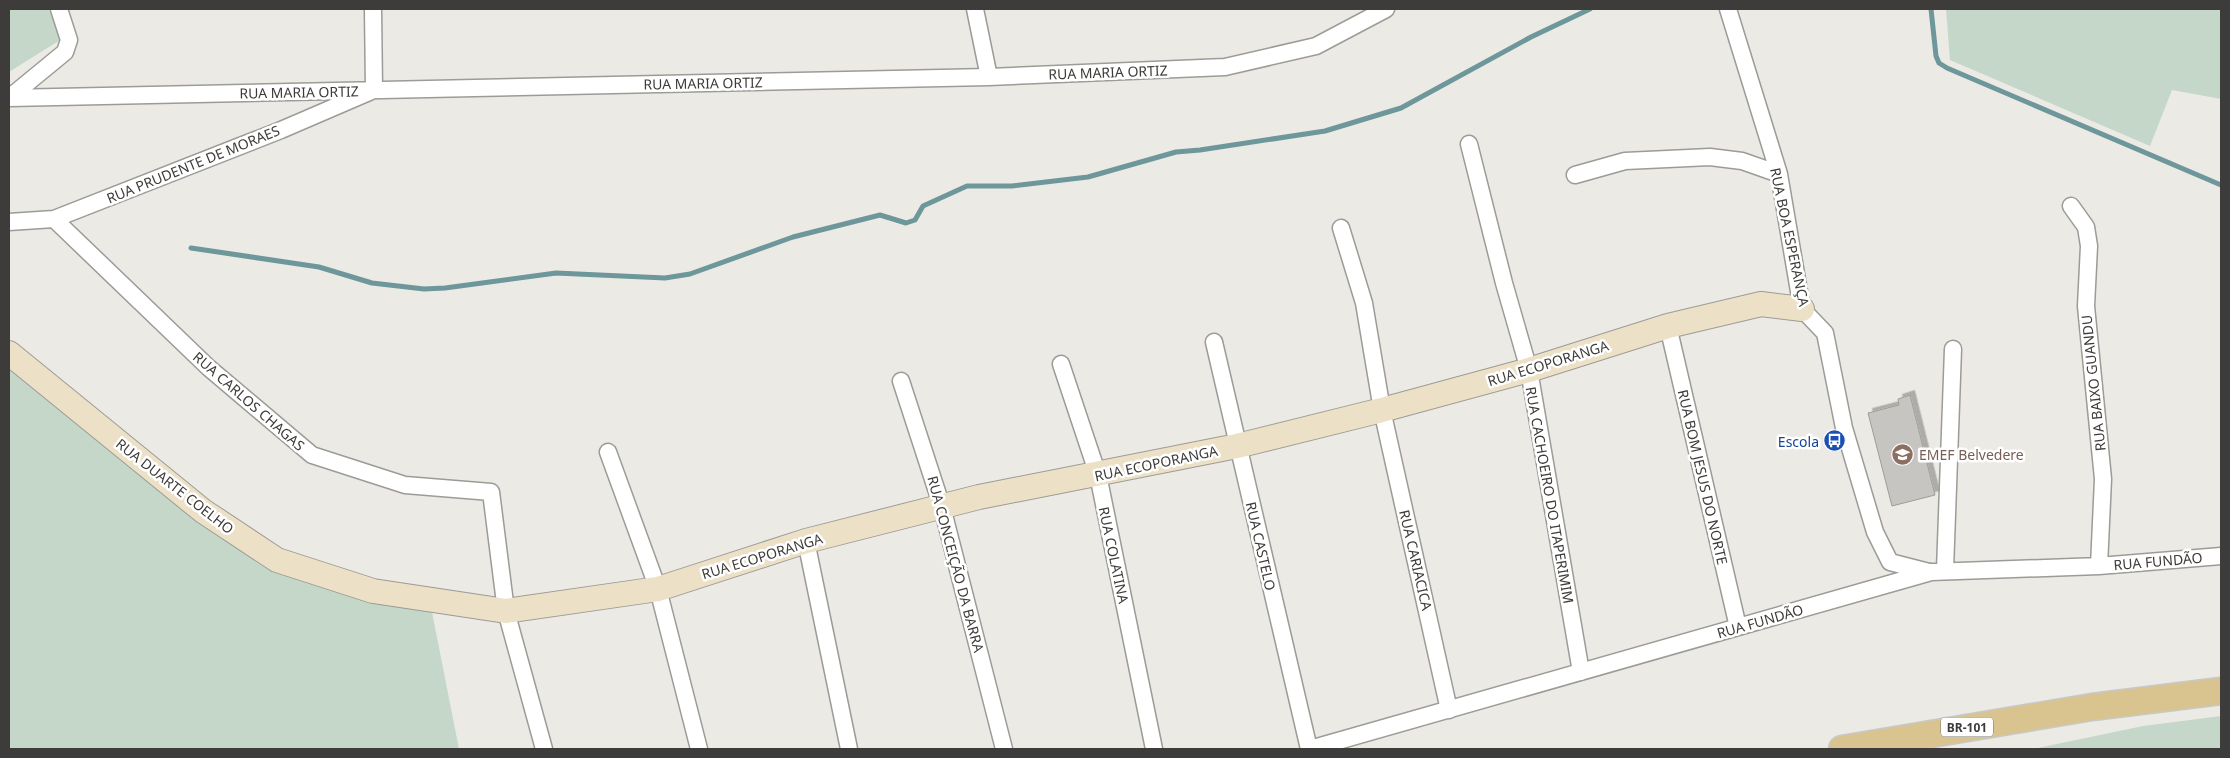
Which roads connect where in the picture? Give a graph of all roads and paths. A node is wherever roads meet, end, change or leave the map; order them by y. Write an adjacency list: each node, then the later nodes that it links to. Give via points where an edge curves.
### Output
1 (59, 9): 8 (street, via 69,40 65,52)
2 (373, 9): 7 (street)
3 (976, 9): 6 (street)
4 (1386, 9): 6 (street, RUA MARIA ORTIZ, via 1316,46 1226,67)
5 (1728, 9): 10 (street, RUA BOA ESPERANÇA)
6 (990, 77): 7 (street, RUA MARIA ORTIZ)
7 (374, 90): 8 (street, RUA MARIA ORTIZ); 13 (street, RUA PRUDENTE DE MORAES)
8 (9, 98)
9 (1469, 144): 22 (street, RUA CACHOEIRO DO ITAPERIMIM)
10 (1779, 174): 11 (street, via 1742,161 1710,157 1624,161); 16 (street, RUA BOA ESPERANÇA)
11 (1575, 176)
12 (2071, 206): 31 (street, RUA BAIXO GUANDU, via 2086,226 2088,246 2086,306 2103,479)
13 (54, 219): 14 (street, RUA PRUDENTE DE MORAES); 34 (street, RUA CARLOS CHAGAS, via 210,368 312,455 405,484 491,492)
14 (9, 222)
15 (1340, 228): 24 (street, RUA CARIACICA, via 1364,303)
16 (1802, 309): 17 (street, RUA ECOPORANGA, via 1762,304); 32 (street, RUA BOA ESPERANÇA, via 1825,333 1844,428 1875,532 1890,562)
17 (1668, 326): 22 (street, RUA ECOPORANGA); 35 (street, RUA BOM JESUS DO NORTE)
18 (1214, 342): 25 (street, RUA CASTELO)
19 (1953, 349): 32 (street)
20 (9, 353): 34 (street, RUA DUARTE COELHO, via 203,511 277,560 373,591)
21 (1061, 364): 27 (street, RUA COLATINA)
22 (1529, 370): 24 (street, RUA ECOPORANGA); 36 (street, RUA CACHOEIRO DO ITAPERIMIM)
23 (901, 381): 28 (street, RUA CONCEIÇÃO DA BARRA)
24 (1382, 410): 25 (street, RUA ECOPORANGA); 40 (street, RUA CARIACICA)
25 (1237, 446): 27 (street, RUA ECOPORANGA); 46 (street, RUA CASTELO)
26 (608, 452): 33 (street)
27 (1098, 475): 28 (street, RUA ECOPORANGA); 45 (street, RUA COLATINA)
28 (942, 507): 29 (street, RUA ECOPORANGA); 44 (street, RUA CONCEIÇÃO DA BARRA)
29 (806, 541): 33 (street, RUA ECOPORANGA); 43 (street)
30 (2221, 556): 31 (street, RUA FUNDÃO)
31 (2099, 566): 32 (street, RUA FUNDÃO)
32 (1938, 571): 35 (street, RUA FUNDÃO)
33 (658, 589): 34 (street, RUA ECOPORANGA); 42 (street)
34 (506, 611): 41 (street)
35 (1738, 627): 36 (street, RUA FUNDÃO)
36 (1582, 672): 40 (street, RUA FUNDÃO)
37 (2221, 691): 39 (main road, BR-101)
38 (2221, 701): 39 (main road)
39 (2092, 707): 47 (main road, BR-101)
40 (1449, 710): 46 (street, RUA FUNDÃO)
41 (544, 749)
42 (699, 749)
43 (849, 749)
44 (1004, 749)
45 (1154, 749)
46 (1310, 749)
47 (1842, 749)

